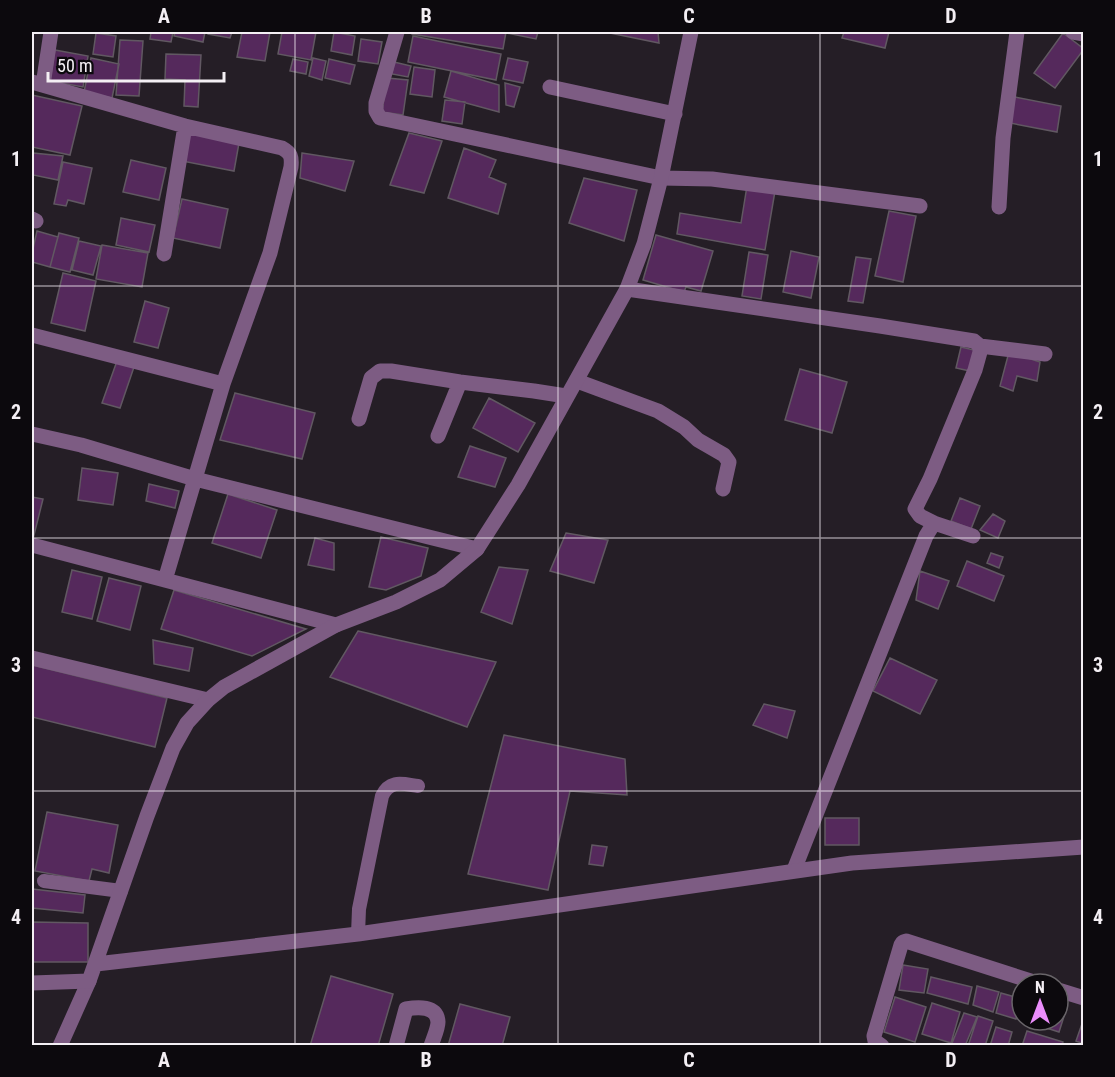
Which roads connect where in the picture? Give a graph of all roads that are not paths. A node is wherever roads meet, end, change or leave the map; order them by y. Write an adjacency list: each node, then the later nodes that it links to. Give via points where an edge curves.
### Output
1 (51, 32): 7 (street)
2 (397, 32): 11 (street, via 376,103 380,118)
3 (691, 32): 9 (street)
4 (1017, 32): 13 (street, via 1003,138)
5 (1073, 32): 6 (street)
6 (1083, 34)
7 (37, 83): 10 (street)
8 (550, 87): 9 (street)
9 (675, 114): 11 (street)
10 (185, 126): 14 (street); 21 (street, via 282,148 292,158 270,253)
11 (662, 178): 12 (street, via 712,179); 15 (street)
12 (920, 206)
13 (999, 207)
14 (164, 254)
15 (627, 289): 17 (street, via 974,341); 19 (street)
16 (32, 335): 21 (street)
17 (980, 346): 18 (street); 28 (street, via 975,370 915,509)
18 (1045, 354)
19 (577, 381): 22 (street); 27 (street, via 658,411 724,455 729,462)
20 (460, 382): 22 (street); 23 (street, via 380,371 372,378); 25 (street)
21 (223, 384): 26 (street)
22 (566, 396): 31 (street, via 518,485)
23 (359, 418)
24 (32, 434): 26 (street)
25 (438, 436)
26 (195, 479): 31 (street); 32 (street)
27 (723, 489)
28 (934, 522): 29 (street); 38 (street)
29 (973, 537)
30 (32, 545): 32 (street)
31 (477, 549): 33 (street, via 440,580)
32 (165, 580): 33 (street)
33 (336, 625): 35 (street, via 224,687)
34 (32, 658): 35 (street)
35 (208, 700): 40 (street, via 187,723 173,747)
36 (418, 786): 41 (lane, via 390,785 382,796)
37 (1083, 847): 38 (street)
38 (794, 870): 41 (street)
39 (44, 881): 40 (lane)
40 (121, 891): 42 (street)
41 (358, 934): 42 (street)
42 (96, 964): 44 (street)
43 (1010, 974): 46 (street, via 903,942)
44 (89, 981): 45 (street); 47 (street)
45 (32, 983)
46 (878, 1041)
47 (60, 1046)
48 (396, 1046): 49 (street, via 406,1009 416,1007 435,1013 438,1022)
49 (431, 1046)

